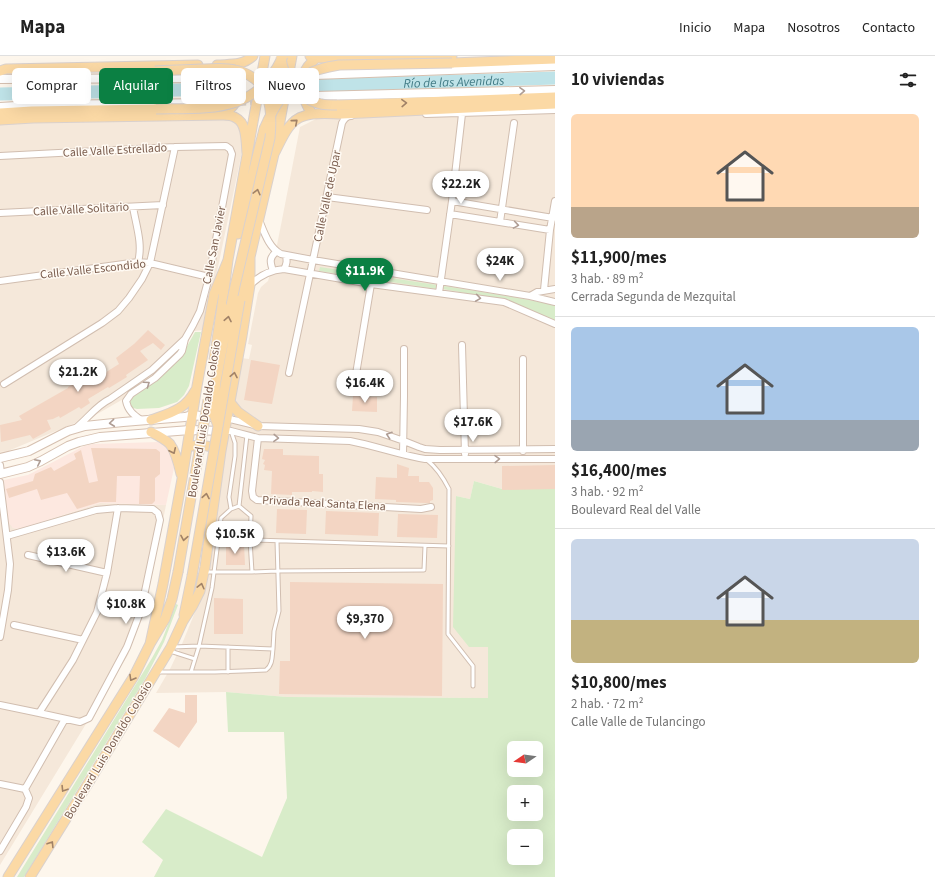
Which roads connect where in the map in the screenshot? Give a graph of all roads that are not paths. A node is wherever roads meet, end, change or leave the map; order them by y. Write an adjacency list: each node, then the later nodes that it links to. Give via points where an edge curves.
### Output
1 (253, 56): 8 (main road, via 239,64)
2 (265, 56): 30 (main road, Boulevard Luis Donaldo Colosio)
3 (282, 56): 17 (main road, one-way to 17, bridge, via 285,74 297,92 322,104); 22 (main road, bridge, via 269,79 260,88 249,96 225,106)
4 (292, 56): 31 (main road, Boulevard Luis Donaldo Colosio)
5 (313, 57): 6 (main road); 23 (main road, via 301,84 303,99)
6 (452, 59): 7 (main road); 46 (main road, bridge, via 339,65 306,74 296,82 274,108 264,129 237,241)
7 (555, 59)
8 (221, 64): 10 (main road); 25 (main road, via 234,71 238,87 235,104)
9 (555, 66): 12 (main road)
10 (0, 71)
11 (0, 75): 90 (main road, one-way to 11, bridge, via 212,412 235,286 270,138 268,99 264,89 256,79 244,72 220,68)
12 (319, 75)
13 (181, 78): 14 (main road)
14 (0, 79)
15 (555, 90): 16 (main road, one-way to 15)
16 (319, 96)
17 (555, 97)
18 (181, 103): 20 (main road, via 32,104)
19 (555, 104): 23 (main road)
20 (0, 107)
21 (555, 110): 24 (street)
22 (0, 113)
23 (312, 114): 31 (main road, one-way to 23, via 292,124 297,119)
24 (462, 114): 33 (street, Calle Valle de Upar, via 344,118); 34 (street)
25 (223, 115): 26 (main road); 30 (main road, via 234,116 241,122 245,132)
26 (0, 120)
27 (514, 123): 38 (street)
28 (175, 147): 29 (street, Calle Valle Estrellado, via 226,146); 32 (street, Calle Valle Estrellado); 36 (street)
29 (230, 149): 57 (street, Calle San Javier, via 232,154)
30 (247, 153): 46 (main road, Boulevard Luis Donaldo Colosio)
31 (274, 154): 42 (main road, Boulevard Luis Donaldo Colosio)
32 (0, 156)
33 (327, 197): 39 (street); 51 (street, Calle Valle de Upar)
34 (452, 201): 38 (street); 41 (street)
35 (555, 201): 43 (street)
36 (163, 205): 37 (street, Calle Valle Solitario); 53 (street)
37 (133, 206): 40 (street, Calle Valle Solitario); 52 (street, via 140,247)
38 (502, 209): 43 (street); 44 (street)
39 (427, 210)
40 (0, 213)
41 (450, 214): 44 (street); 59 (street)
42 (258, 218): 47 (street); 49 (main road, Boulevard Luis Donaldo Colosio)
43 (553, 218): 45 (street)
44 (500, 222): 45 (street, one-way to 45)
45 (550, 230): 63 (street)
46 (230, 248): 50 (main road, Boulevard Luis Donaldo Colosio)
47 (276, 252): 48 (street); 55 (street, via 271,259)
48 (286, 255): 51 (street); 54 (street, via 287,265)
49 (250, 256): 61 (main road, Boulevard Luis Donaldo Colosio); 90 (main road, Boulevard Luis Donaldo Colosio, bridge, via 240,300)
50 (228, 260): 79 (main road, Boulevard Luis Donaldo Colosio, via 214,294); 131 (main road, Boulevard Luis Donaldo Colosio, one-way to 131, bridge, via 210,390 178,572 165,619)
51 (313, 260): 56 (street, Calle Valle de Upar); 59 (street)
52 (138, 262): 53 (street, Calle Valle Escondido); 58 (street, Calle Valle Escondido)
53 (150, 263): 57 (street, Calle Valle Escondido); 78 (street, via 142,279 118,310 102,323)
54 (284, 269): 55 (street); 56 (street)
55 (273, 271): 61 (street)
56 (309, 274): 60 (street); 75 (street, Calle Valle de Upar)
57 (208, 277): 68 (street, Calle San Javier, via 200,311)
58 (0, 281)
59 (441, 281): 64 (street); 65 (street)
60 (371, 284): 64 (street); 77 (street)
61 (250, 285): 82 (main road, Boulevard Luis Donaldo Colosio, one-way to 61)
62 (555, 289): 63 (street)
63 (544, 290): 65 (street)
64 (439, 293): 67 (street, one-way to 67, via 504,302)
65 (530, 296): 66 (street)
66 (555, 302)
67 (555, 324)
68 (185, 339): 71 (street, Calle San Javier); 73 (street, Calle San Javier, via 182,351)
69 (462, 345): 100 (street)
70 (404, 349): 95 (street)
71 (168, 356): 73 (street); 74 (street, Calle San Javier)
72 (523, 359): 98 (street)
73 (173, 361): 76 (street, Calle San Javier)
74 (152, 370): 76 (street); 81 (street, Calle San Javier)
75 (289, 373)
76 (158, 376): 83 (street, Calle San Javier, one-way to 76, via 131,394)
77 (355, 380)
78 (4, 384)
79 (197, 386): 80 (main road, Boulevard Luis Donaldo Colosio); 87 (main road, via 180,408)
80 (196, 395): 82 (main road, via 212,402); 84 (main road, Boulevard Luis Donaldo Colosio)
81 (110, 399): 83 (street, via 119,398); 89 (street, Calle San Javier, via 103,402)
82 (230, 400): 85 (main road, Boulevard Luis Donaldo Colosio); 88 (main road, via 238,412)
83 (126, 401): 86 (street, via 130,411)
84 (192, 415): 85 (main road); 87 (main road); 91 (main road, Boulevard Luis Donaldo Colosio)
85 (226, 418): 88 (street); 90 (main road, Boulevard Luis Donaldo Colosio)
86 (141, 420): 87 (main road); 89 (main road, one-way to 89)
87 (151, 420)
88 (258, 426): 95 (street, one-way to 88, via 359,429)
89 (76, 428): 103 (main road, via 29,451)
90 (224, 429): 91 (main road); 93 (street); 101 (main road, Boulevard Luis Donaldo Colosio); 114 (lane, via 235,443 236,456 229,497); 127 (main road, Boulevard Luis Donaldo Colosio, one-way to 90, bridge)
91 (190, 430): 92 (main road); 96 (main road, Boulevard Luis Donaldo Colosio)
92 (151, 432): 108 (main road, one-way to 92, via 28,467 79,442 100,437); 109 (main road, one-way to 109, via 170,444)
93 (247, 435): 94 (street); 111 (lane)
94 (258, 438): 102 (street, one-way to 102, via 350,441); 112 (street, Privada Real Santa Elena, via 252,491 253,497 257,500 422,510)
95 (404, 441): 97 (street); 102 (street)
96 (187, 447): 101 (main road, via 204,445); 109 (main road, Boulevard Luis Donaldo Colosio)
97 (425, 449): 100 (street); 105 (street)
98 (523, 449): 99 (street); 100 (street); 104 (street)
99 (555, 449)
100 (465, 450): 106 (street)
101 (221, 451): 123 (main road, Boulevard Luis Donaldo Colosio)
102 (403, 454): 105 (street)
103 (0, 458)
104 (523, 458): 106 (street, one-way to 104); 107 (street)
105 (425, 459): 106 (street); 120 (lane, via 438,471 449,489)
106 (465, 459)
107 (555, 459)
108 (0, 471)
109 (182, 479): 131 (main road, Boulevard Luis Donaldo Colosio, via 164,584)
110 (0, 482): 115 (street)
111 (239, 506): 114 (lane); 117 (lane, via 251,516)
112 (431, 507)
113 (118, 508): 115 (street, via 96,510); 126 (street); 143 (street, via 153,509 158,513 160,520 140,610 127,647 89,718 80,722)
114 (230, 509): 116 (lane, via 221,518)
115 (7, 536): 129 (street, via 10,564)
116 (218, 539): 117 (lane); 124 (lane)
117 (250, 540): 118 (lane); 125 (lane)
118 (277, 541): 119 (lane); 122 (lane)
119 (425, 546): 120 (lane); 122 (lane, via 424,570)
120 (449, 546): 140 (lane, via 448,634 473,666)
121 (28, 556): 126 (street)
122 (277, 570): 125 (lane); 135 (lane, via 278,611)
123 (204, 572): 124 (lane); 127 (main road, Boulevard Luis Donaldo Colosio, one-way to 123, via 200,592)
124 (214, 572): 125 (lane); 132 (lane)
125 (252, 572)
126 (107, 573): 130 (street, via 97,612)
127 (184, 621): 134 (main road, Boulevard Luis Donaldo Colosio)
128 (14, 624): 130 (street)
129 (0, 637)
130 (83, 640): 142 (street)
131 (150, 644): 149 (main road, Boulevard Luis Donaldo Colosio, one-way to 149, via 134,676)
132 (199, 646): 133 (lane); 134 (lane); 136 (lane)
133 (228, 647): 135 (lane); 139 (lane)
134 (170, 649): 136 (lane); 137 (main road, Boulevard Luis Donaldo Colosio)
135 (274, 649): 139 (lane, via 272,662 266,670)
136 (195, 659): 138 (lane)
137 (156, 672): 138 (lane); 148 (main road, Boulevard Luis Donaldo Colosio, one-way to 137)
138 (191, 672): 139 (lane)
139 (228, 672)
140 (473, 686)
141 (0, 706): 142 (street)
142 (39, 713): 143 (street)
143 (65, 719): 145 (street)
144 (0, 784): 145 (street)
145 (25, 789): 146 (street, via 29,798 26,807)
146 (2, 844): 147 (street)
147 (0, 850)
148 (31, 876)
149 (8, 877)

